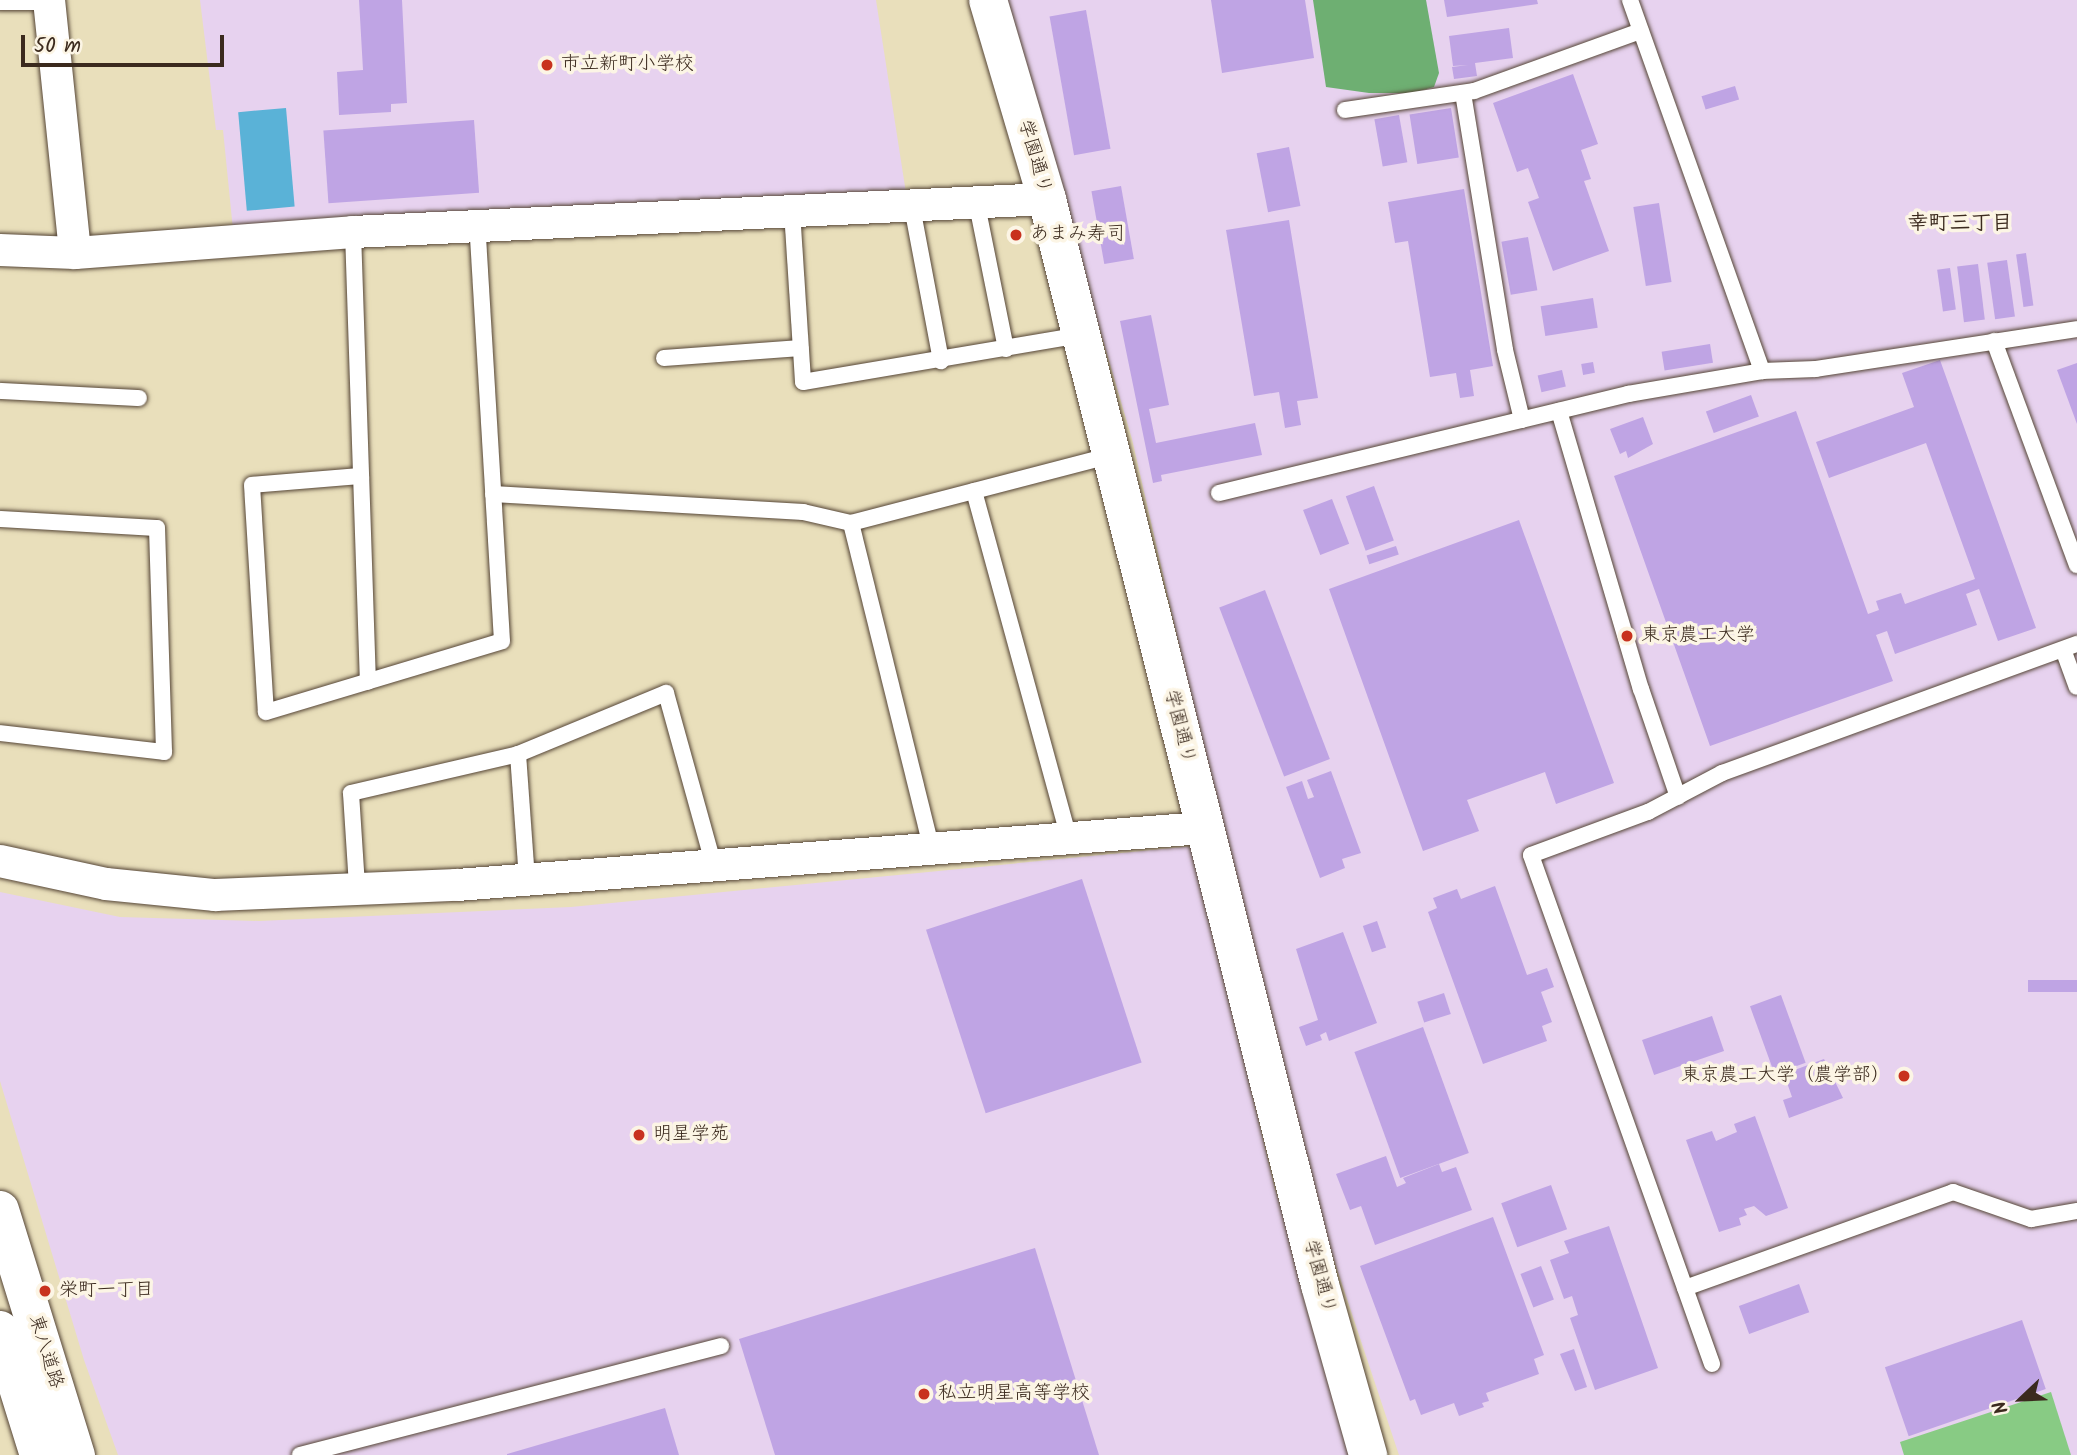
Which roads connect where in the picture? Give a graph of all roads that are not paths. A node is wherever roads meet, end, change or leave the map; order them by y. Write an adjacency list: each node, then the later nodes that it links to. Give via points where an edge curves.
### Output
1 (989, 0): 8 (street, 学園通り)
2 (1630, 0): 5 (lane)
3 (49, 1): 4 (lane); 15 (street)
4 (0, 2)
5 (1641, 31): 6 (lane); 23 (lane)
6 (1463, 93): 7 (lane); 27 (lane, via 1505,350)
7 (1345, 110)
8 (1046, 198): 9 (street); 17 (street, 学園通り)
9 (976, 200): 10 (street); 20 (lane)
10 (912, 207): 11 (street); 22 (lane)
11 (792, 211): 12 (street); 19 (lane)
12 (477, 226): 13 (street); 32 (lane)
13 (353, 232): 15 (street); 29 (lane)
14 (0, 250): 15 (street)
15 (75, 253)
16 (2077, 329): 18 (lane)
17 (1080, 335): 20 (lane); 28 (street, 学園通り)
18 (1994, 341): 23 (lane, via 1816,369); 35 (lane)
19 (800, 348): 21 (lane); 22 (lane, via 803,382)
20 (1006, 349): 22 (lane)
21 (664, 358)
22 (941, 361)
23 (1762, 371): 26 (lane)
24 (0, 391): 25 (lane)
25 (139, 398)
26 (1559, 411): 27 (lane); 41 (lane, via 1641,689)
27 (1522, 420): 31 (lane)
28 (1112, 455): 30 (lane); 42 (street, 学園通り)
29 (362, 476): 37 (lane); 37 (lane, via 251,485 266,712)
30 (974, 491): 34 (lane); 43 (lane)
31 (1219, 493)
32 (493, 494): 34 (lane, via 803,512); 37 (lane, via 502,641)
33 (0, 519): 39 (lane, via 157,528 164,752)
34 (851, 523): 44 (lane)
35 (2077, 565)
36 (2071, 648): 38 (lane); 41 (lane, via 1722,774)
37 (368, 682)
38 (2077, 687)
39 (0, 733)
40 (518, 754): 46 (lane, via 666,693); 47 (lane); 48 (lane, via 351,793)
41 (1678, 797): 51 (lane, via 1531,855)
42 (1203, 828): 43 (street); 58 (street, 学園通り)
43 (1068, 835): 44 (street)
44 (931, 847): 46 (street)
45 (0, 861): 48 (street, via 106,884 215,895)
46 (713, 863): 47 (street)
47 (527, 879): 48 (street)
48 (357, 886)
49 (0, 1210): 56 (street, 東八道路)
50 (2076, 1216): 51 (lane, via 2031,1219 1953,1192)
51 (1685, 1288): 54 (lane)
52 (0, 1331): 55 (street, 東八道路)
53 (721, 1346): 57 (lane)
54 (1712, 1364)
55 (39, 1455)
56 (76, 1455)
57 (300, 1455)
58 (1368, 1455)

